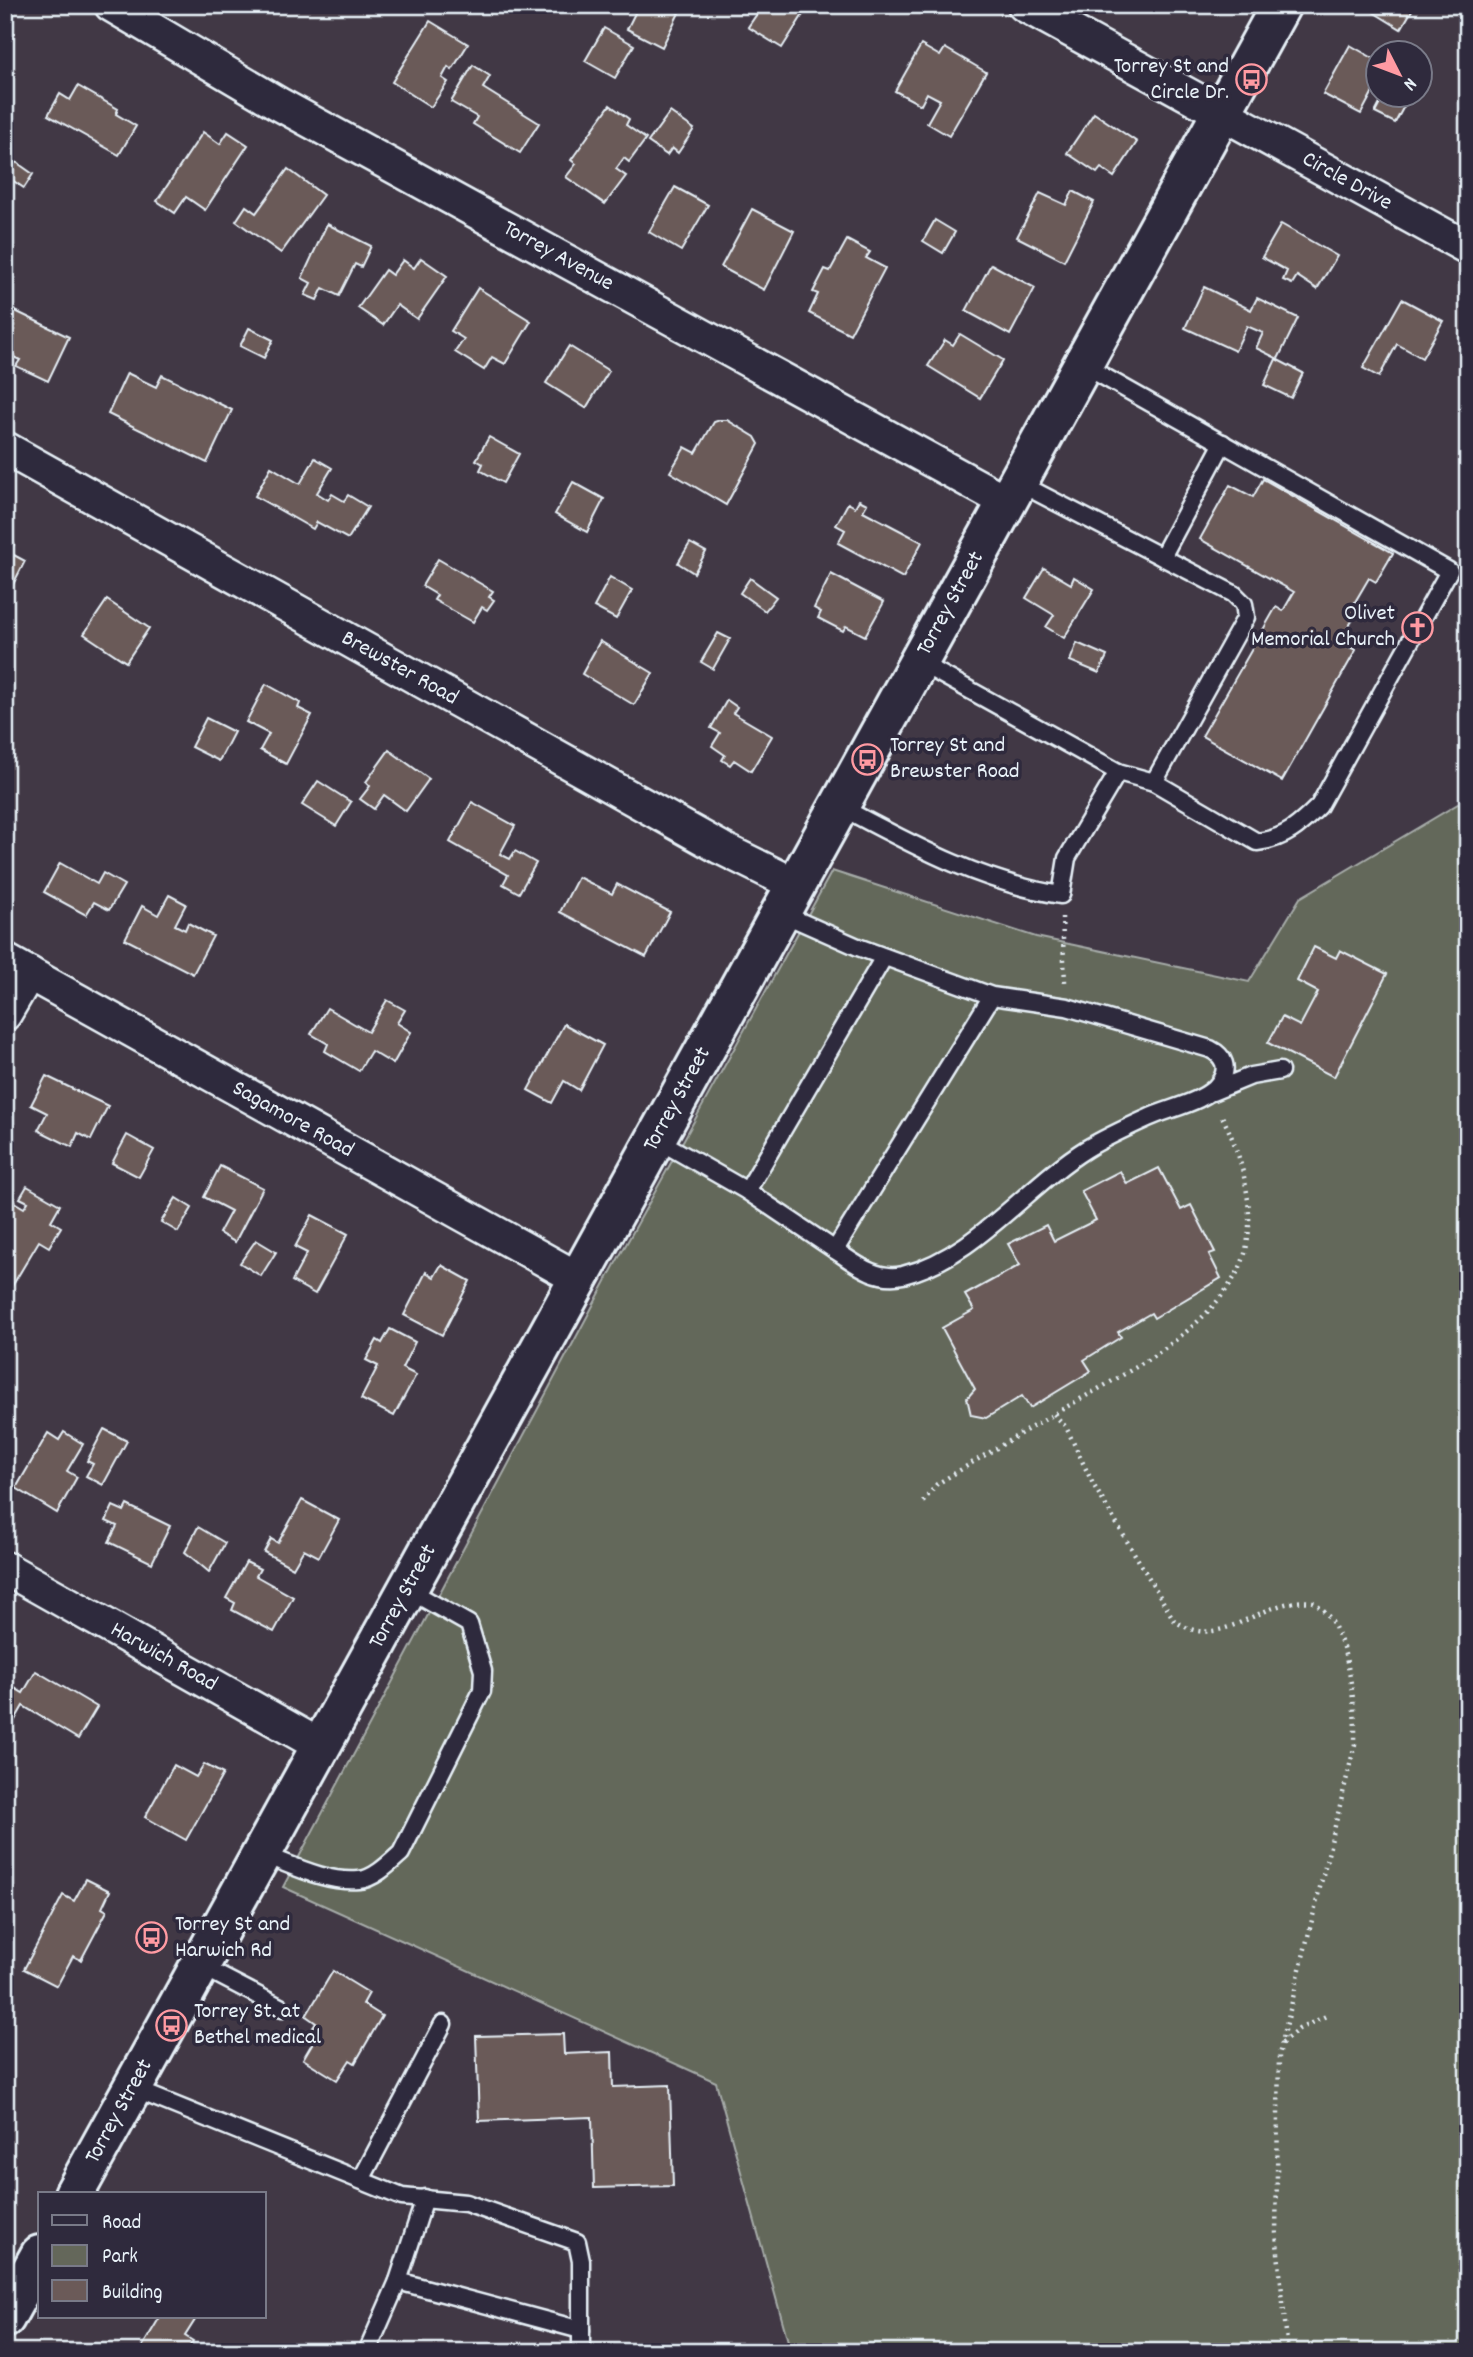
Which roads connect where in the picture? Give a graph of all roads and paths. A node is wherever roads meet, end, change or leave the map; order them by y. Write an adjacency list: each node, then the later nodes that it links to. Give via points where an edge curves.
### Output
1 (111, 5): 9 (street, Torrey Avenue, via 279,104)
2 (1024, 5): 4 (street, Circle Drive)
3 (1281, 5): 4 (main road, Torrey Street)
4 (1223, 115): 5 (street, Circle Drive); 6 (main road, Torrey Street)
5 (1468, 248)
6 (1085, 366): 7 (lane); 9 (main road, Torrey Street)
7 (1223, 443): 10 (lane); 13 (lane, via 1449,571 1319,806 1298,827 1275,840 1257,842)
8 (5, 448): 16 (street, Brewster Road, via 721,848)
9 (1014, 493): 10 (lane); 11 (main road, Torrey Street)
10 (1162, 557): 13 (lane, via 1234,594 1244,604 1246,617)
11 (919, 662): 12 (lane); 14 (main road, Torrey Street)
12 (1118, 772): 13 (lane); 15 (lane, via 1067,858)
13 (1154, 782)
14 (841, 807): 15 (lane, via 932,855 1023,889); 16 (main road, Torrey Street)
15 (1061, 895): 20 (path)
16 (788, 899): 17 (lane); 24 (main road, Torrey Street)
17 (884, 957): 19 (lane); 25 (lane)
18 (17, 966): 21 (street); 27 (street, Sagamore Road)
19 (992, 996): 20 (lane); 26 (lane)
20 (1067, 1007): 23 (lane, via 1219,1054 1224,1071)
21 (5, 1014)
22 (1280, 1071): 23 (lane, via 1251,1076)
23 (1209, 1093): 26 (lane, via 1088,1148 1029,1190 982,1232 904,1275 880,1276); 28 (path, via 1233,1136 1244,1175 1246,1242 1239,1269 1206,1312 1180,1335)
24 (656, 1139): 25 (lane); 27 (main road, Torrey Street)
25 (747, 1191): 26 (lane)
26 (835, 1250)
27 (579, 1279): 31 (main road, Torrey Street)
28 (1054, 1414): 29 (path, via 937,1484); 38 (path, via 1066,1427 1093,1484 1174,1620 1195,1633 1220,1631 1283,1603 1312,1602 1329,1616 1347,1661 1355,1697 1355,1744)
29 (923, 1502)
30 (5, 1568): 32 (street, Harwich Road)
31 (407, 1589): 32 (main road, Torrey Street); 33 (lane, via 469,1624 483,1671 482,1691 401,1853 361,1881 323,1877)
32 (321, 1746): 33 (main road, Torrey Street)
33 (262, 1854): 34 (main road, Torrey Street)
34 (201, 1966): 35 (lane); 39 (main road, Torrey Street)
35 (282, 2008)
36 (1325, 2016): 38 (path)
37 (443, 2024): 40 (lane)
38 (1282, 2043): 49 (path, via 1276,2233)
39 (132, 2088): 40 (lane); 41 (main road, Torrey Street)
40 (362, 2178): 42 (lane, via 402,2197)
41 (75, 2192)
42 (425, 2198): 44 (lane); 46 (lane, via 466,2203 577,2242)
43 (38, 2259): 45 (main road)
44 (398, 2281): 46 (lane); 47 (lane)
45 (5, 2318)
46 (581, 2330): 48 (lane)
47 (367, 2352)
48 (580, 2352)
49 (1288, 2352)

